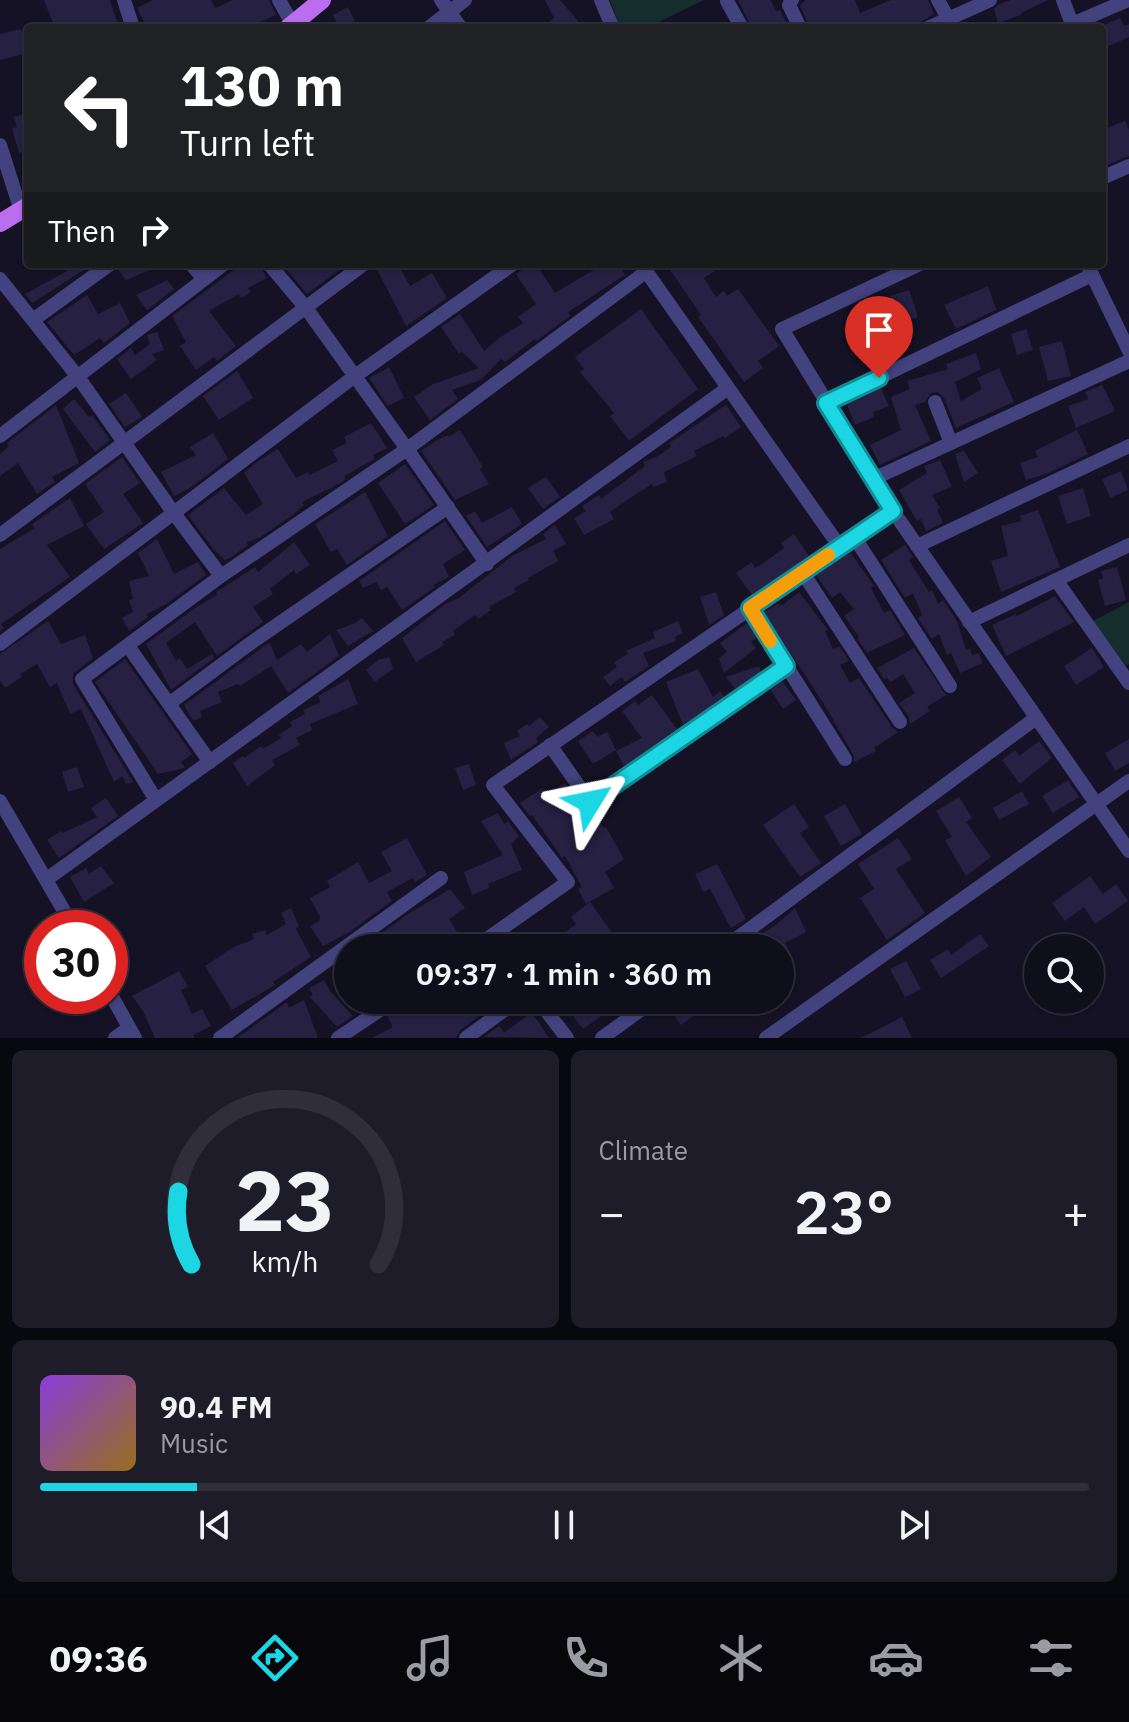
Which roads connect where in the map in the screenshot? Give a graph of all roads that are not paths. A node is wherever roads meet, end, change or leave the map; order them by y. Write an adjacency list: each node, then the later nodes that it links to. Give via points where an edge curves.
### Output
1 (124, 0): 13 (street)
2 (279, 0): 14 (street)
3 (322, 0): 15 (main road)
4 (465, 0): 12 (street)
5 (601, 0): 18 (street)
6 (792, 0): 20 (street, via 789,5)
7 (938, 0): 21 (street)
8 (990, 0): 21 (street)
9 (1063, 0): 10 (street, via 1072,24)
10 (1128, 0)
11 (727, 1): 19 (street)
12 (445, 6): 16 (street); 17 (street)
13 (132, 24)
14 (289, 24)
15 (292, 24)
16 (431, 24)
17 (458, 24)
18 (611, 24)
19 (740, 24)
20 (798, 24)
21 (951, 24)
22 (0, 145): 25 (street)
23 (1129, 166): 24 (street)
24 (1106, 176)
25 (24, 208): 26 (main road)
26 (0, 223)
27 (104, 268): 39 (street)
28 (194, 268): 37 (street)
29 (219, 268): 37 (street)
30 (272, 268): 38 (street)
31 (359, 268): 38 (street)
32 (507, 268): 42 (street)
33 (644, 268): 44 (street); 51 (street)
34 (912, 268): 46 (street, via 782,329)
35 (1089, 270): 40 (street); 46 (street)
36 (0, 279): 39 (street)
37 (204, 279): 43 (street)
38 (306, 308): 42 (street); 48 (street)
39 (33, 320): 43 (street)
40 (1129, 351)
41 (1129, 361): 49 (street)
42 (355, 376): 51 (street); 55 (street)
43 (78, 377): 47 (street); 48 (street)
44 (728, 388): 60 (street); 61 (street)
45 (935, 402): 49 (street)
46 (826, 403): 52 (street)
47 (0, 436)
48 (125, 443): 55 (street); 56 (street)
49 (951, 443): 52 (street)
50 (1129, 446): 59 (street)
51 (407, 449): 53 (street); 63 (street)
52 (873, 479): 54 (street)
53 (448, 507): 61 (street); 72 (street)
54 (893, 511): 57 (street); 59 (street)
55 (173, 512): 63 (street); 67 (street)
56 (0, 535)
57 (855, 538): 60 (street); 71 (street)
58 (1129, 545): 64 (street)
59 (917, 546): 66 (street)
60 (840, 547): 62 (street)
61 (487, 564): 77 (street)
62 (803, 573): 65 (street); 74 (street)
63 (221, 576): 68 (street)
64 (1056, 580): 66 (street); 70 (street)
65 (750, 608): 69 (street); 75 (street)
66 (969, 622): 73 (street)
67 (0, 644)
68 (128, 646): 72 (street); 79 (street, via 82,679)
69 (786, 666): 75 (street, via 590,802); 76 (street)
70 (1126, 674)
71 (950, 686)
72 (170, 703): 77 (street)
73 (1036, 718): 81 (street); 87 (street)
74 (900, 722)
75 (550, 745): 86 (street, via 493,785 568,882)
76 (845, 759)
77 (210, 762): 79 (street)
78 (1129, 781): 81 (street)
79 (156, 800): 84 (street)
80 (0, 801): 84 (street)
81 (1096, 804): 82 (street); 100 (street)
82 (1129, 851)
83 (441, 878): 95 (street)
84 (47, 879): 85 (street)
85 (64, 910)
86 (495, 934)
87 (743, 934)
88 (122, 1014): 93 (street)
89 (374, 1014): 96 (street)
90 (499, 1014): 97 (street)
91 (549, 1014): 98 (street)
92 (635, 1014): 99 (street)
93 (132, 1033): 94 (street)
94 (115, 1038)
95 (220, 1038)
96 (338, 1038)
97 (466, 1038)
98 (567, 1038)
99 (602, 1038)
100 (766, 1038)

